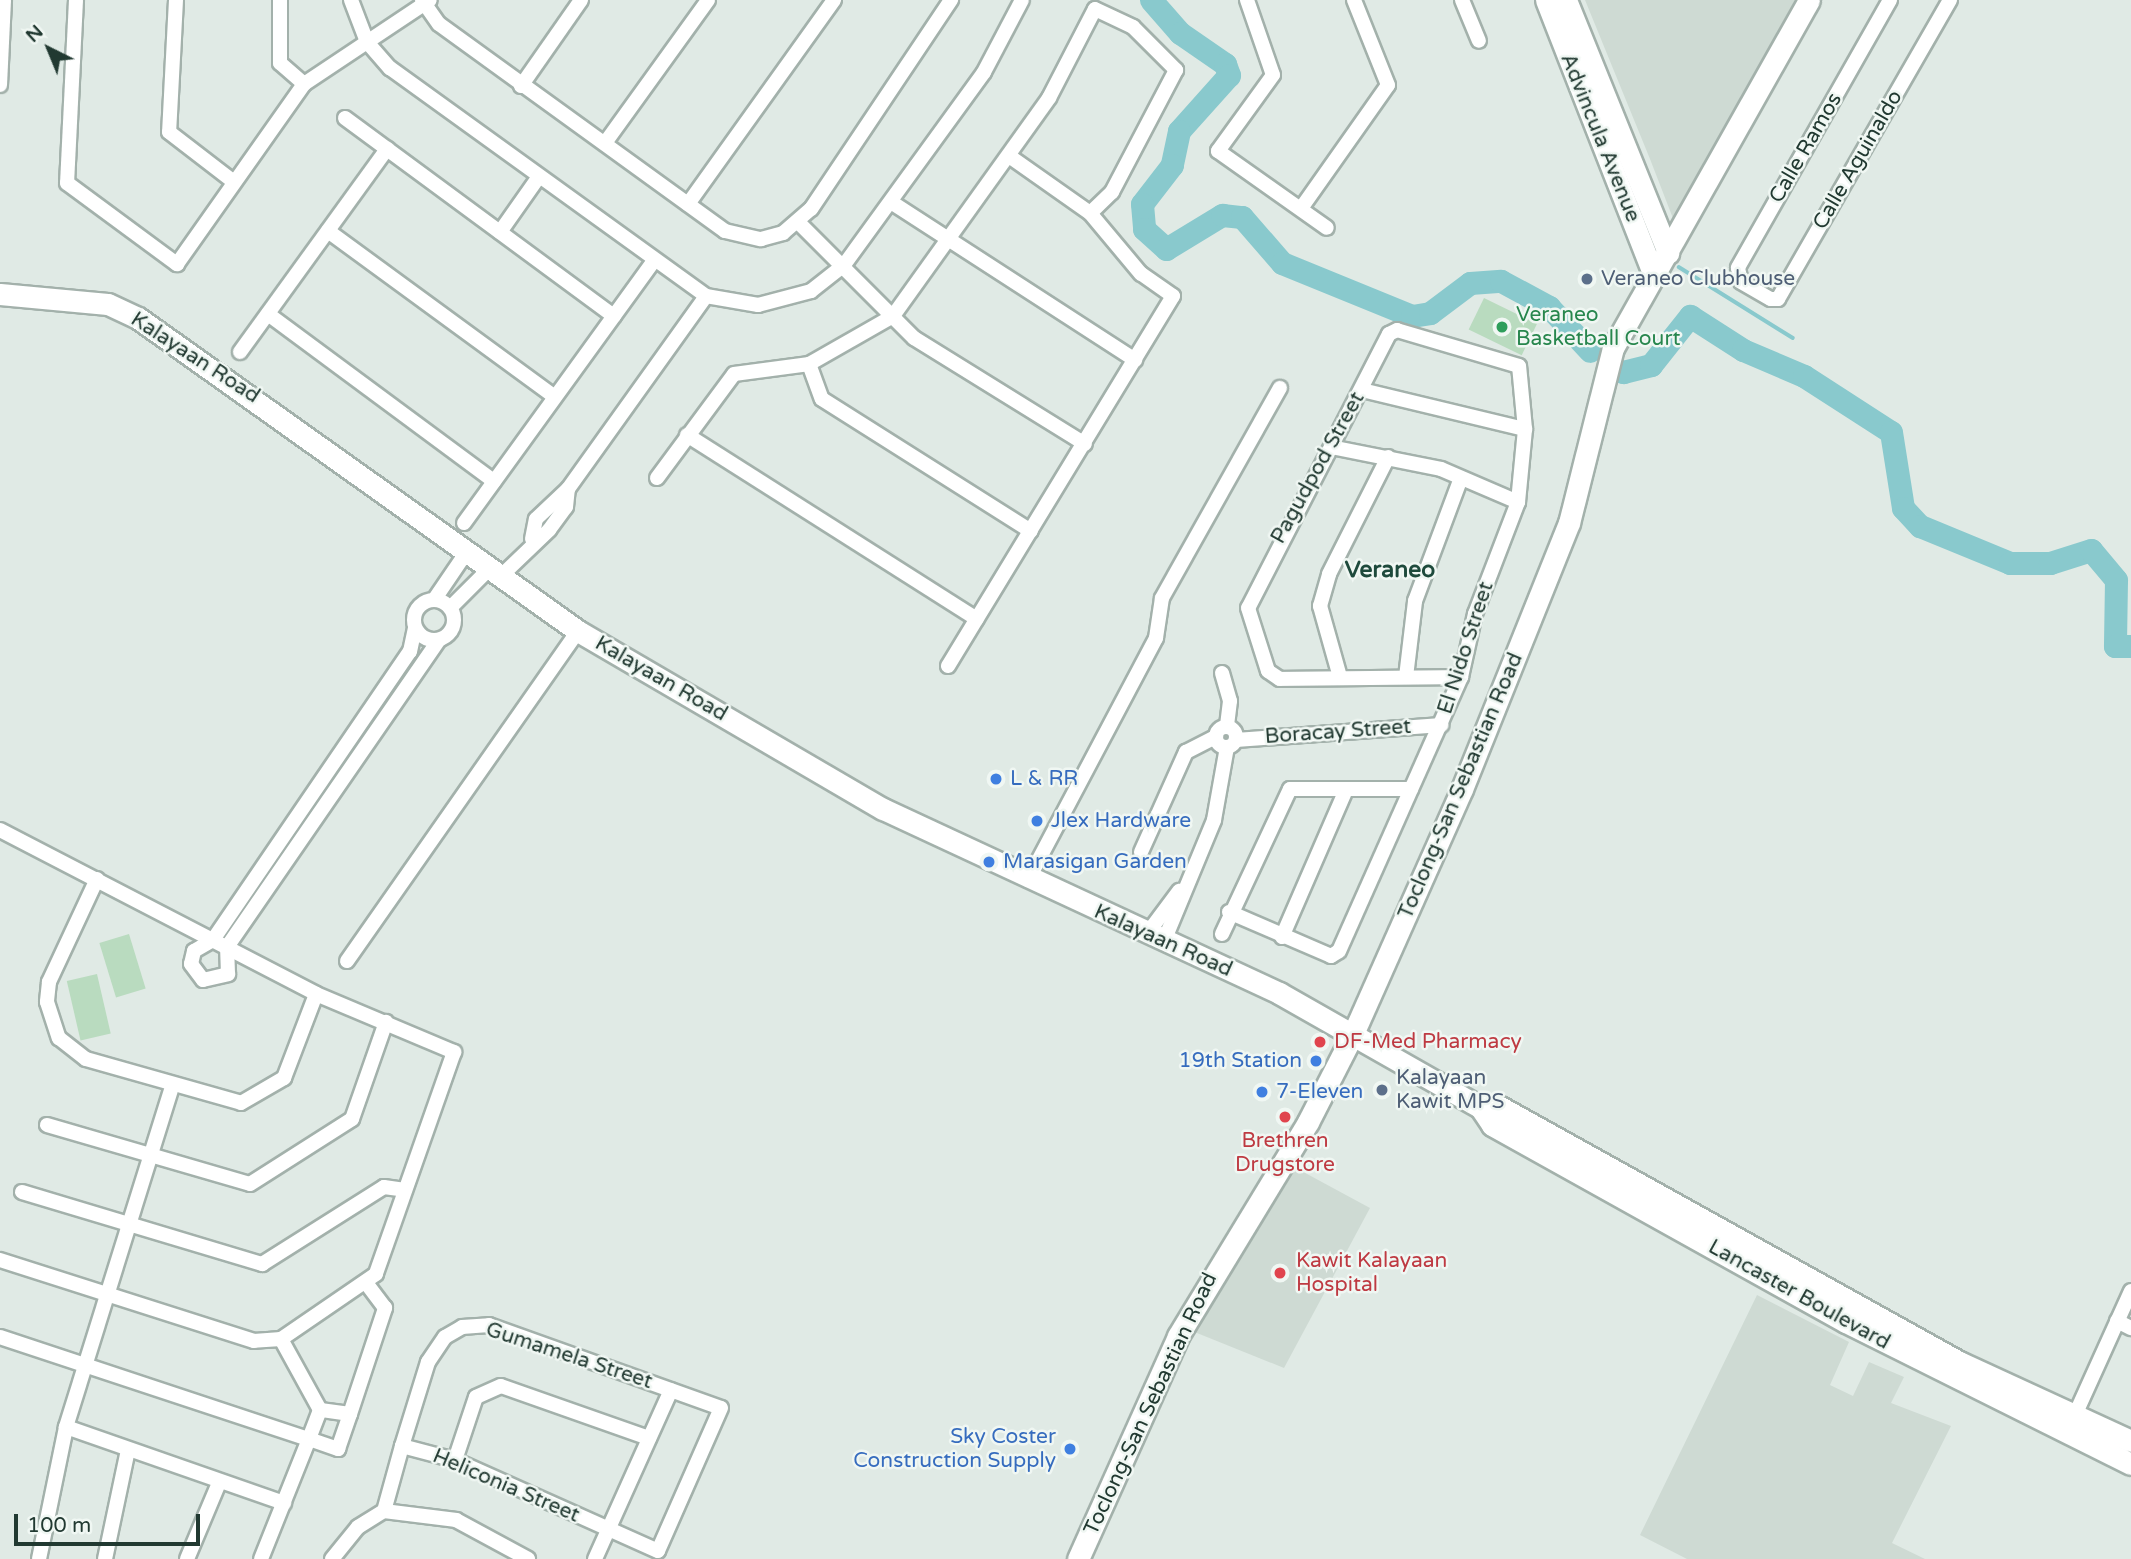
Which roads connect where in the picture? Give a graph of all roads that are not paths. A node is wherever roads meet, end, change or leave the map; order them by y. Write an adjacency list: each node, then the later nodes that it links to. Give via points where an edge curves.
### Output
1 (4, 0): 23 (street)
2 (76, 0): 30 (street, via 65,175 71,189 177,264)
3 (176, 0): 30 (street, via 169,132)
4 (280, 0): 22 (street, via 280,63)
5 (351, 0): 21 (street)
6 (581, 0): 24 (street)
7 (708, 0): 26 (street)
8 (834, 0): 32 (street)
9 (951, 0): 35 (street)
10 (1022, 0): 31 (street, via 984,72)
11 (1247, 0): 33 (street, via 1273,75 1218,151)
12 (1354, 0): 33 (street, via 1388,85)
13 (1462, 0): 20 (street)
14 (1546, 0): 43 (main road, Advincula Avenue)
15 (1566, 0): 40 (main road, Advincula Avenue)
16 (1809, 0): 40 (main road, Toclong-San Sebastian Road)
17 (1890, 0): 44 (street, Calle Ramos, via 1738,268 1741,282)
18 (1950, 0): 44 (street, Calle Aguinaldo, via 1778,299)
19 (425, 1): 21 (street); 24 (street, via 439,24)
20 (1479, 41)
21 (367, 42): 22 (street); 29 (street, via 390,68)
22 (304, 84): 30 (street)
23 (0, 85)
24 (521, 86): 26 (street)
25 (345, 118): 27 (street)
26 (605, 143): 32 (street)
27 (387, 149): 37 (street); 38 (street)
28 (1009, 156): 34 (street); 34 (street, via 1049,98 1095,9 1133,27 1176,70 1112,192); 39 (street)
29 (538, 178): 38 (street); 41 (street)
30 (234, 182)
31 (891, 202): 39 (street); 42 (street)
32 (688, 204): 35 (street, via 746,239 783,233)
33 (1301, 207): 36 (street)
34 (1090, 213): 52 (street, via 1141,274 1173,296)
35 (798, 222): 42 (street)
36 (1327, 228)
37 (328, 231): 47 (street); 56 (street)
38 (500, 232): 48 (street)
39 (949, 240): 49 (street); 52 (street)
40 (1668, 253): 43 (main road, Toclong-San Sebastian Road)
41 (654, 261): 46 (street); 48 (street)
42 (844, 265): 46 (street, via 784,301 725,303); 49 (street)
43 (1654, 275): 98 (main road, Toclong-San Sebastian Road, via 1605,367 1569,523 1517,659)
44 (1756, 290)
45 (0, 294): 68 (main road, Kalayaan Road, via 108,304 138,318)
46 (706, 296): 69 (street, via 568,489 536,519 532,539)
47 (268, 314): 51 (street); 64 (street)
48 (614, 316): 56 (street)
49 (893, 316): 53 (street); 59 (street, via 914,338)
50 (1392, 331): 55 (street, Pagudpod Street); 57 (street, El Nido Street, via 1476,348 1519,366)
51 (240, 352)
52 (1135, 360): 59 (street)
53 (809, 364): 58 (street, via 734,374); 67 (street, via 822,399)
54 (1280, 387): 88 (street, via 1162,598 1156,638)
55 (1362, 390): 57 (street); 60 (street, Pagudpod Street)
56 (555, 397): 64 (street)
57 (1525, 429): 65 (street, El Nido Street)
58 (687, 435): 62 (street); 72 (street)
59 (1085, 444): 67 (street)
60 (1331, 447): 61 (street); 78 (street, Pagudpod Street, via 1248,608 1268,671 1280,679)
61 (1388, 457): 63 (street); 78 (street, via 1329,574 1320,607)
62 (657, 478)
63 (1461, 478): 65 (street); 79 (street, via 1415,601)
64 (495, 481): 66 (street)
65 (1518, 502): 80 (street, El Nido Street, via 1475,614)
66 (464, 523)
67 (1031, 531): 72 (street)
68 (466, 553): 69 (main road, Kalayaan Road); 70 (street)
69 (494, 573): 71 (street); 74 (main road, Kalayaan Road)
70 (434, 600): 71 (street); 73 (street, via 417,609)
71 (450, 608): 75 (street, via 453,627)
72 (977, 618): 76 (street)
73 (415, 628): 75 (street, via 427,639); 93 (street, via 410,651)
74 (578, 631): 88 (main road, Kalayaan Road, via 883,809); 95 (street)
75 (439, 640): 94 (street)
76 (948, 666)
77 (1222, 673): 82 (street, via 1230,701)
78 (1340, 677): 79 (street)
79 (1406, 677): 80 (street)
80 (1461, 677): 81 (street, El Nido Street)
81 (1441, 725): 82 (street, Boracay Street); 83 (street, El Nido Street)
82 (1227, 738): 86 (street, via 1195,742 1186,752); 92 (street, via 1214,820)
83 (1411, 789): 84 (street); 91 (street, El Nido Street, via 1335,954)
84 (1346, 790): 89 (street, via 1290,789); 91 (street)
85 (0, 830): 87 (street)
86 (1140, 852)
87 (97, 879): 93 (street); 99 (street, via 49,982 47,1002 59,1038 86,1059)
88 (1028, 880): 92 (main road, Kalayaan Road)
89 (1229, 912): 90 (street); 91 (street)
90 (1223, 934)
91 (1282, 937)
92 (1155, 938): 98 (main road, Kalayaan Road)
93 (213, 940): 94 (street); 94 (street, via 192,957 203,980 228,974)
94 (227, 947): 96 (street)
95 (347, 961)
96 (316, 994): 97 (street); 99 (street, via 292,1065 254,1099 228,1103)
97 (386, 1022): 102 (street, via 352,1119 264,1179 238,1184); 103 (street, via 454,1052)
98 (1353, 1034): 100 (main road, Lancaster Boulevard); 138 (main road, Toclong-San Sebastian Road, via 1308,1122 1178,1336)
99 (172, 1086): 102 (street)
100 (1480, 1107): 118 (main road, Lancaster Boulevard, via 1500,1107 1959,1362); 126 (main road, Lancaster Boulevard, via 1492,1125 1846,1322)
101 (47, 1125): 102 (street)
102 (150, 1153): 105 (street)
103 (404, 1190): 105 (street, via 384,1187 262,1264); 107 (street)
104 (22, 1192): 105 (street)
105 (128, 1222): 108 (street)
106 (0, 1260): 108 (street)
107 (367, 1284): 113 (street); 117 (street, via 385,1308)
108 (106, 1290): 113 (street, via 254,1341); 114 (street)
109 (2131, 1291): 110 (street)
110 (2117, 1321): 111 (street); 118 (street)
111 (2131, 1328)
112 (0, 1337): 114 (street)
113 (281, 1339): 116 (street)
114 (85, 1363): 119 (street); 121 (street)
115 (671, 1390): 120 (street); 123 (street, Gumamela Street, via 489,1325 462,1327 444,1337 428,1362); 130 (street, Gumamela Street, via 721,1408 657,1551)
116 (320, 1410): 117 (street); 121 (street)
117 (350, 1414): 121 (street, via 338,1449)
118 (2075, 1415): 122 (main road, Lancaster Boulevard)
119 (66, 1427): 124 (street); 131 (street)
120 (649, 1438): 125 (street, via 501,1387 476,1398); 130 (street)
121 (309, 1439): 128 (street)
122 (2131, 1441)
123 (402, 1446): 125 (street, Heliconia Street); 129 (street, Gumamela Street)
124 (128, 1450): 127 (street); 132 (street)
125 (455, 1460): 130 (street, Heliconia Street)
126 (2131, 1464)
127 (219, 1483): 128 (street); 133 (street)
128 (284, 1503): 134 (street)
129 (384, 1511): 135 (street, via 358,1527); 136 (street, via 456,1520)
130 (610, 1530): 137 (street)
131 (39, 1559)
132 (105, 1559)
133 (187, 1559)
134 (261, 1559)
135 (332, 1559)
136 (528, 1559)
137 (594, 1559)
138 (1078, 1559)

